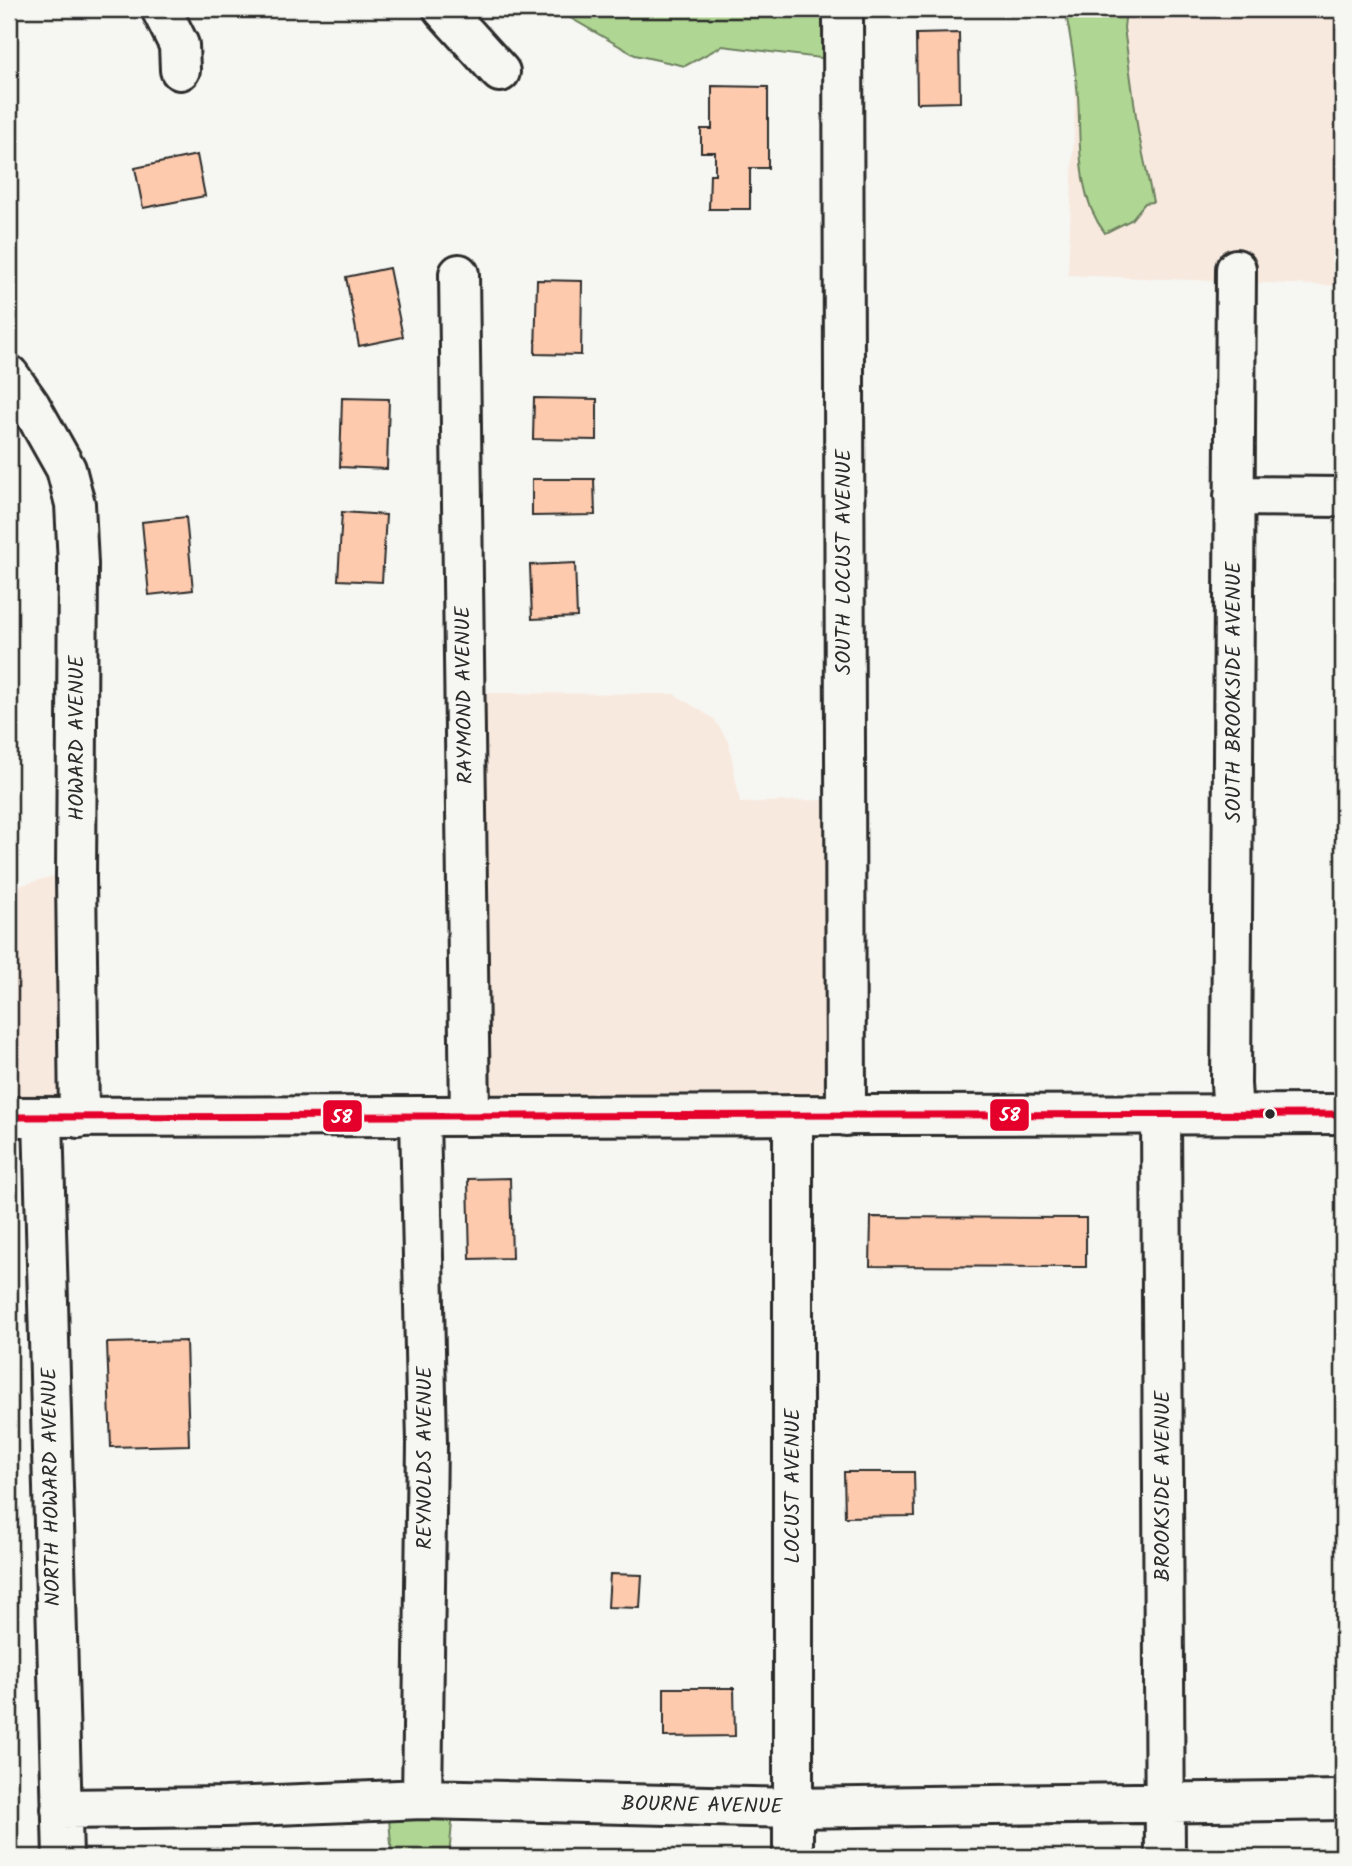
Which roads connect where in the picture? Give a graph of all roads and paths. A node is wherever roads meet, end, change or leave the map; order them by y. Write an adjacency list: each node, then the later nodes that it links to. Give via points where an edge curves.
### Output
1 (161, 9): 4 (street, via 179,45)
2 (443, 9): 5 (street)
3 (843, 9): 16 (street, SOUTH LOCUST AVENUE)
4 (180, 70)
5 (499, 72)
6 (1236, 269): 9 (street, SOUTH BROOKSIDE AVENUE)
7 (459, 274): 15 (street, RAYMOND AVENUE)
8 (9, 375): 17 (street, HOWARD AVENUE, via 66,469 75,504 76,892)
9 (1234, 496): 10 (street); 14 (street, SOUTH BROOKSIDE AVENUE)
10 (1343, 497)
11 (1343, 1114): 14 (street)
12 (793, 1115): 15 (street); 16 (street); 22 (street, LOCUST AVENUE)
13 (1161, 1115): 14 (street); 16 (street); 21 (street, BROOKSIDE AVENUE)
14 (1233, 1115)
15 (470, 1116): 18 (street)
16 (846, 1116)
17 (43, 1117): 18 (street); 23 (street, NORTH HOWARD AVENUE)
18 (421, 1117): 19 (street, REYNOLDS AVENUE, via 427,1444)
19 (422, 1799): 22 (street, BOURNE AVENUE); 23 (street, BOURNE AVENUE)
20 (1343, 1800): 21 (street, BOURNE AVENUE)
21 (1165, 1802): 22 (street, BOURNE AVENUE); 26 (street, BROOKSIDE AVENUE)
22 (793, 1808): 25 (street, LOCUST AVENUE)
23 (61, 1809): 24 (street, NORTH HOWARD AVENUE)
24 (63, 1857)
25 (793, 1857)
26 (1166, 1857)

